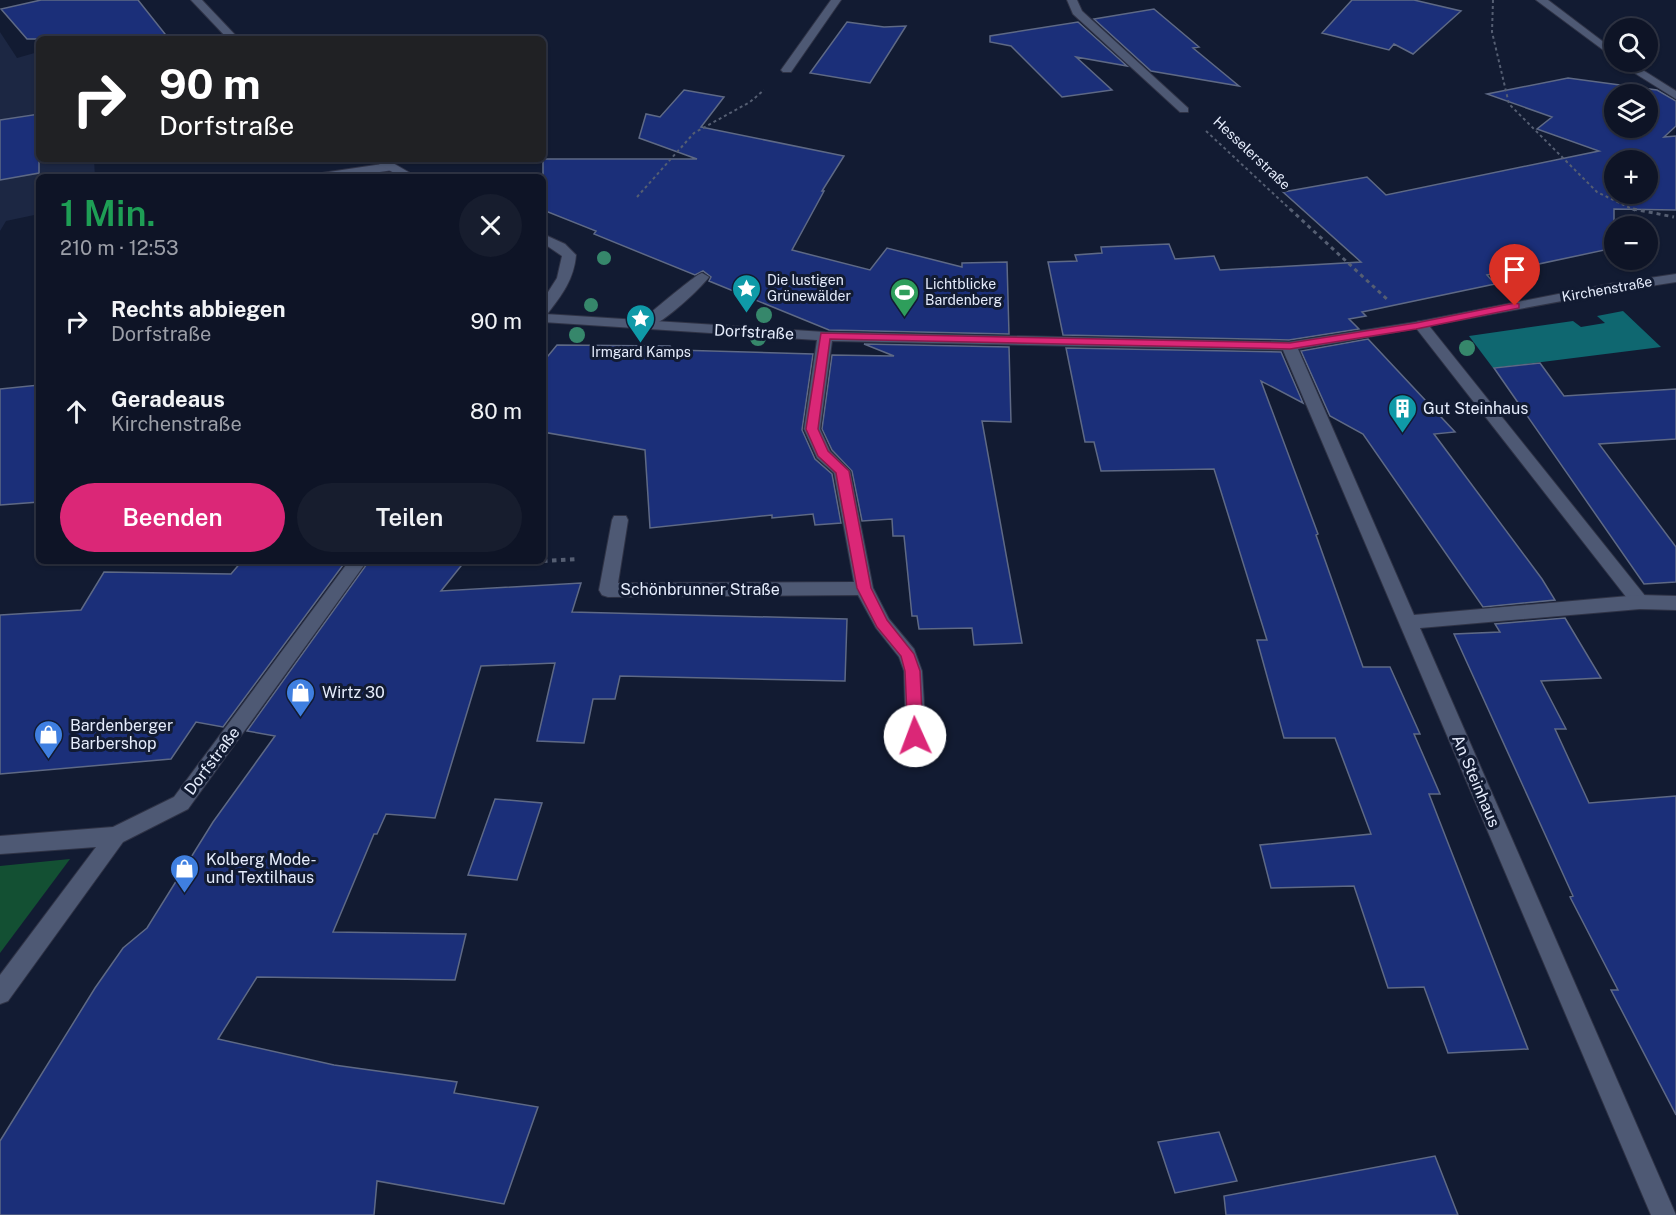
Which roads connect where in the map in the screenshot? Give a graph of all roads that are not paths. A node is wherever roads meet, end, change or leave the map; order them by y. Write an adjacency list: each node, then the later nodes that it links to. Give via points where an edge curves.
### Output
1 (196, 0): 5 (street)
2 (836, 0): 7 (street)
3 (1072, 0): 10 (street, via 1077,12)
4 (1541, 0): 6 (street)
5 (231, 36)
6 (1604, 47)
7 (787, 70)
8 (1639, 72): 9 (street)
9 (1676, 96)
10 (1184, 110)
11 (381, 162): 12 (street)
12 (389, 167): 13 (street); 14 (street)
13 (342, 174)
14 (404, 174)
15 (546, 240): 18 (street, via 569,255 565,281)
16 (702, 277): 21 (street)
17 (1676, 278): 20 (street, Kirchenstraße)
18 (546, 306)
19 (546, 318): 21 (street, Dorfstraße)
20 (1419, 325): 23 (street, Kirchenstraße); 27 (street)
21 (644, 326): 22 (street, Dorfstraße)
22 (825, 336): 23 (street, Dorfstraße); 26 (street, via 812,429 823,453 842,471)
23 (1290, 346): 29 (street, An Steinhaus)
24 (620, 520): 26 (street, Schönbrunner Straße, via 608,590)
25 (356, 564): 31 (street, Dorfstraße, via 181,803)
26 (864, 588): 30 (street, via 882,623 907,654 912,671)
27 (1640, 602): 28 (street); 29 (street)
28 (1676, 603)
29 (1407, 622): 34 (street, An Steinhaus)
30 (915, 736)
31 (116, 836): 32 (street); 33 (street, Dorfstraße)
32 (0, 845)
33 (0, 993)
34 (1664, 1215)

